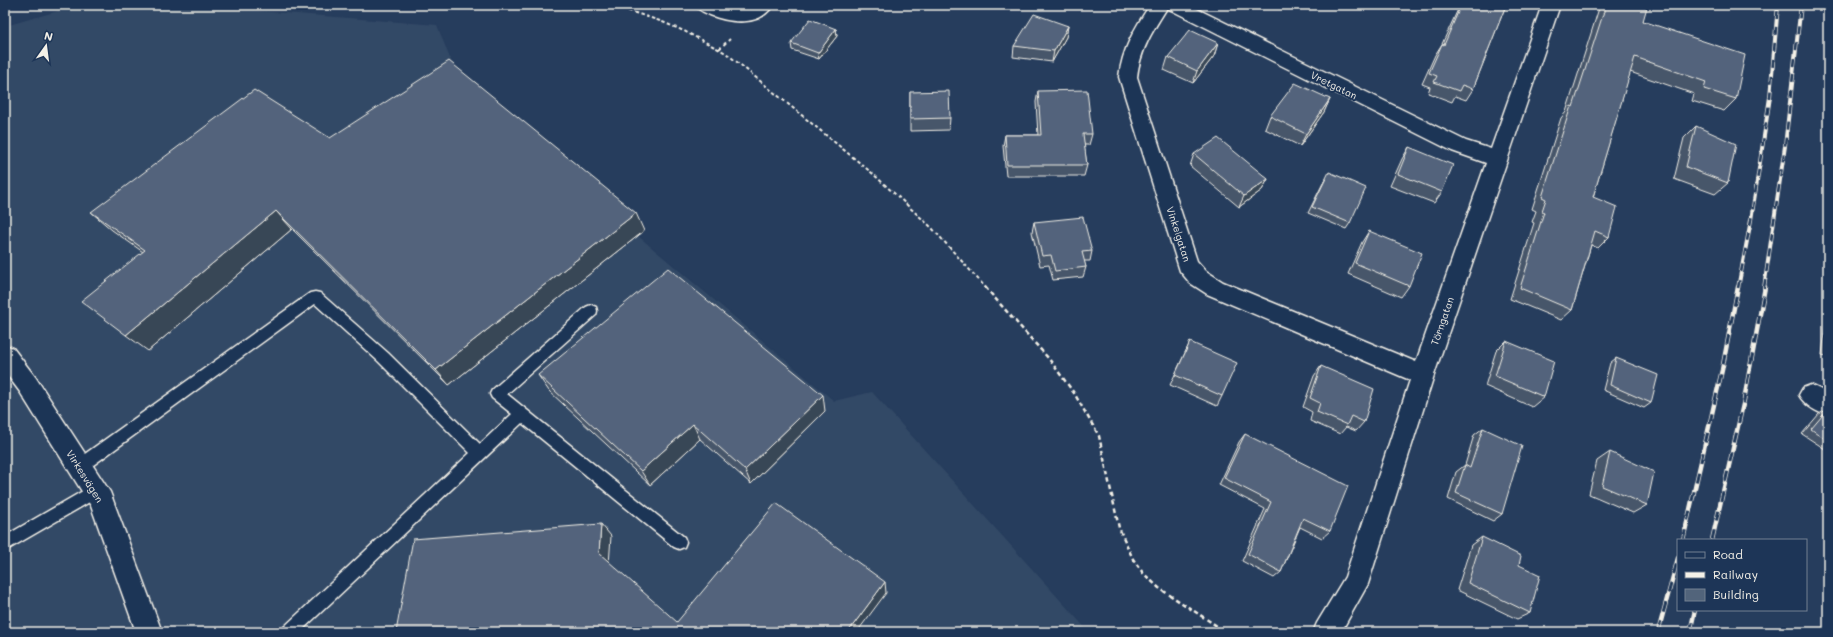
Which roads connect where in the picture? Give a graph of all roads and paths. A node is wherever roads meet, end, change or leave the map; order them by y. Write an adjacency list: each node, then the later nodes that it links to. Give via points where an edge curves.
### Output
1 (611, 5): 19 (path, via 666,23 726,53 872,173 931,227 1049,359 1074,393 1098,436 1119,528 1136,563 1159,588)
2 (704, 5): 3 (street, via 732,16 751,14)
3 (764, 5)
4 (1160, 5): 10 (street, Vinkelgatan, via 1148,20 1128,64 1128,77 1188,265 1198,277 1215,288)
5 (1174, 5): 7 (street, Vretgatan, via 1459,146)
6 (1551, 5): 7 (street, Törngatan)
7 (1498, 159): 10 (street, Törngatan)
8 (591, 311): 11 (lane, via 497,394)
9 (5, 354): 13 (street, Virkesvägen)
10 (1423, 375): 20 (street, Törngatan, via 1355,584)
11 (522, 414): 12 (lane); 15 (lane)
12 (480, 454): 13 (lane, via 383,357 315,297); 18 (lane)
13 (80, 466): 14 (street, Virkesvägen)
14 (95, 491): 16 (lane); 17 (street, Virkesvägen, via 102,500)
15 (679, 542)
16 (5, 544)
17 (149, 632)
18 (289, 632)
19 (1226, 632)
20 (1326, 632)

